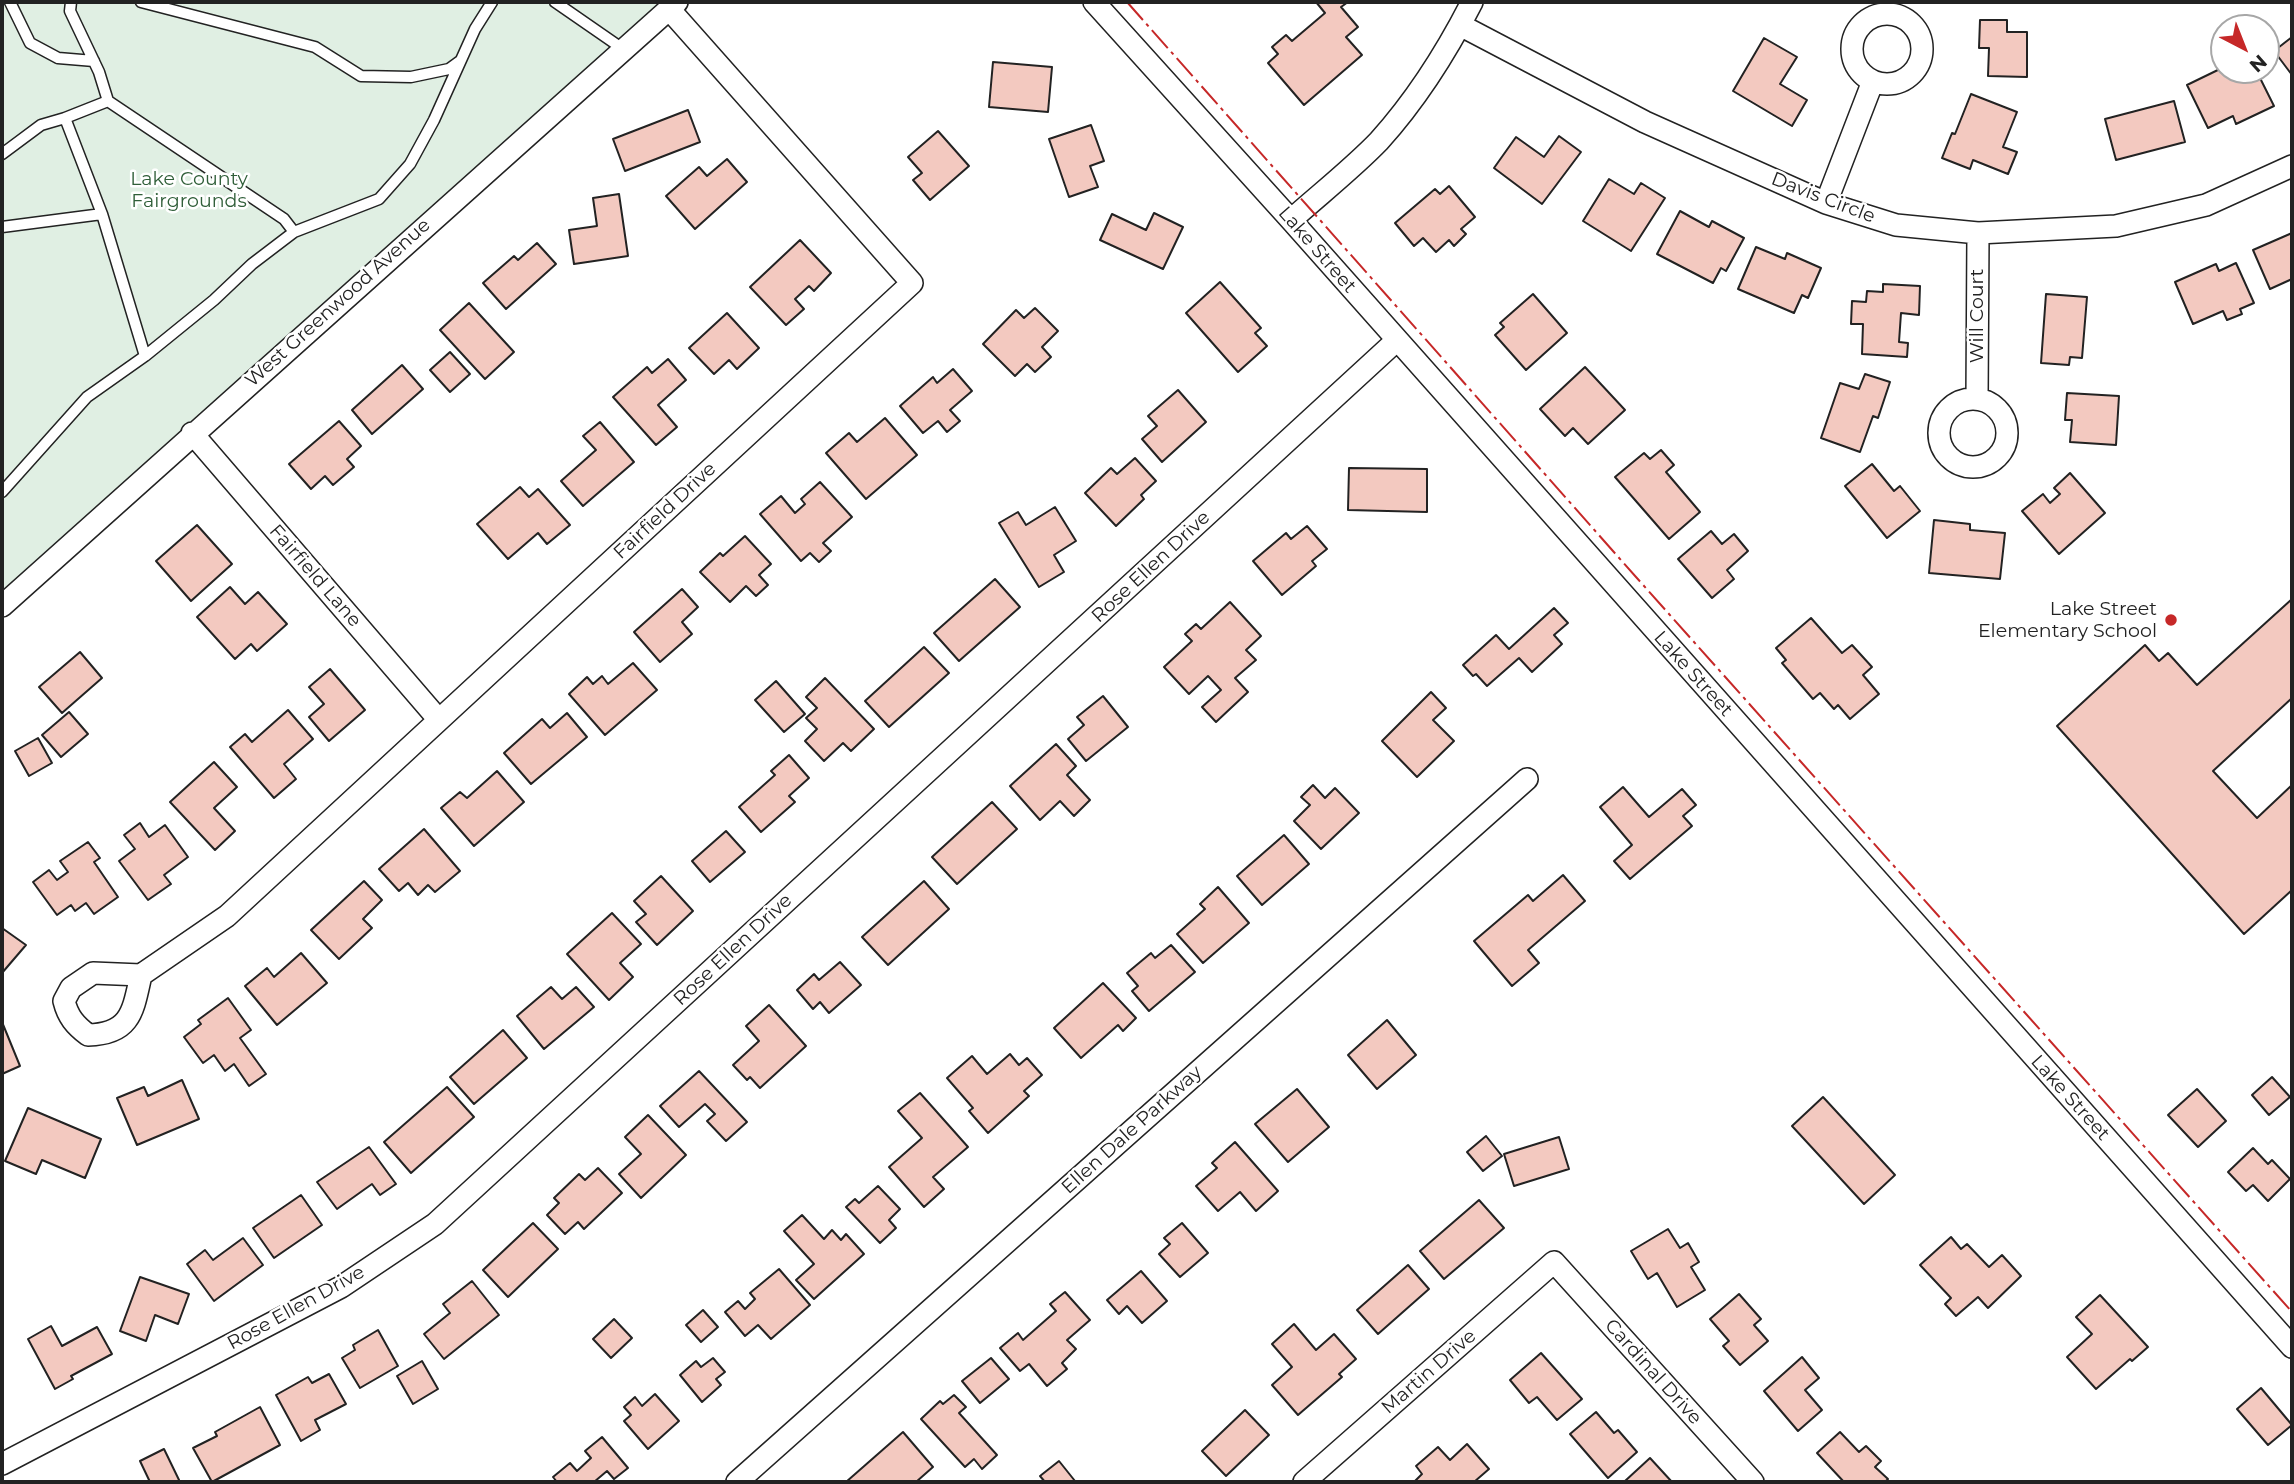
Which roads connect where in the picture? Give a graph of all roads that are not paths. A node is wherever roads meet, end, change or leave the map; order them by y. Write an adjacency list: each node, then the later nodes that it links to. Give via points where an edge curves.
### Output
1 (10, 2): 11 (lane, via 30,43 58,58)
2 (71, 2): 11 (lane, via 70,11)
3 (141, 2): 12 (lane, via 315,47 361,76 411,77 449,69)
4 (492, 2): 12 (lane)
5 (555, 2): 10 (lane)
6 (1094, 2): 20 (street, Lake Street)
7 (1472, 2): 9 (street)
8 (673, 5): 10 (street, West Greenwood Avenue); 30 (street, Fairfield Drive, via 912,283)
9 (1460, 25): 18 (street, Davis Circle, via 1645,122); 20 (street, via 1418,92 1378,141)
10 (623, 50): 27 (street, West Greenwood Avenue)
11 (94, 61): 14 (lane)
12 (461, 61): 22 (lane, via 410,164 379,199)
13 (1873, 81): 18 (street)
14 (108, 101): 15 (lane); 22 (lane, via 284,219)
15 (65, 118): 16 (lane, via 41,125); 19 (lane)
16 (2, 153)
17 (2292, 166): 23 (street, Davis Circle, via 2206,205 2116,226)
18 (1826, 204): 23 (street, Davis Circle, via 1896,225)
19 (102, 214): 21 (lane); 25 (lane)
20 (1291, 220): 24 (street, Lake Street)
21 (2, 227)
22 (294, 232): 25 (lane)
23 (1978, 233): 26 (street, Will Court)
24 (1396, 341): 34 (street, Lake Street); 35 (street, Rose Ellen Drive, via 435,1224 341,1287)
25 (145, 356): 28 (lane, via 87,397)
26 (1976, 399)
27 (192, 433): 29 (street, West Greenwood Avenue); 30 (street, Fairfield Lane)
28 (2, 492)
29 (2, 606)
30 (439, 720): 32 (street, Fairfield Drive, via 227,916)
31 (1527, 779): 36 (street, Ellen Dale Parkway)
32 (141, 975)
33 (1554, 1262): 37 (street, Martin Drive); 38 (street, Cardinal Drive)
34 (2292, 1347)
35 (2, 1464)
36 (737, 1482)
37 (1304, 1482)
38 (1753, 1482)

